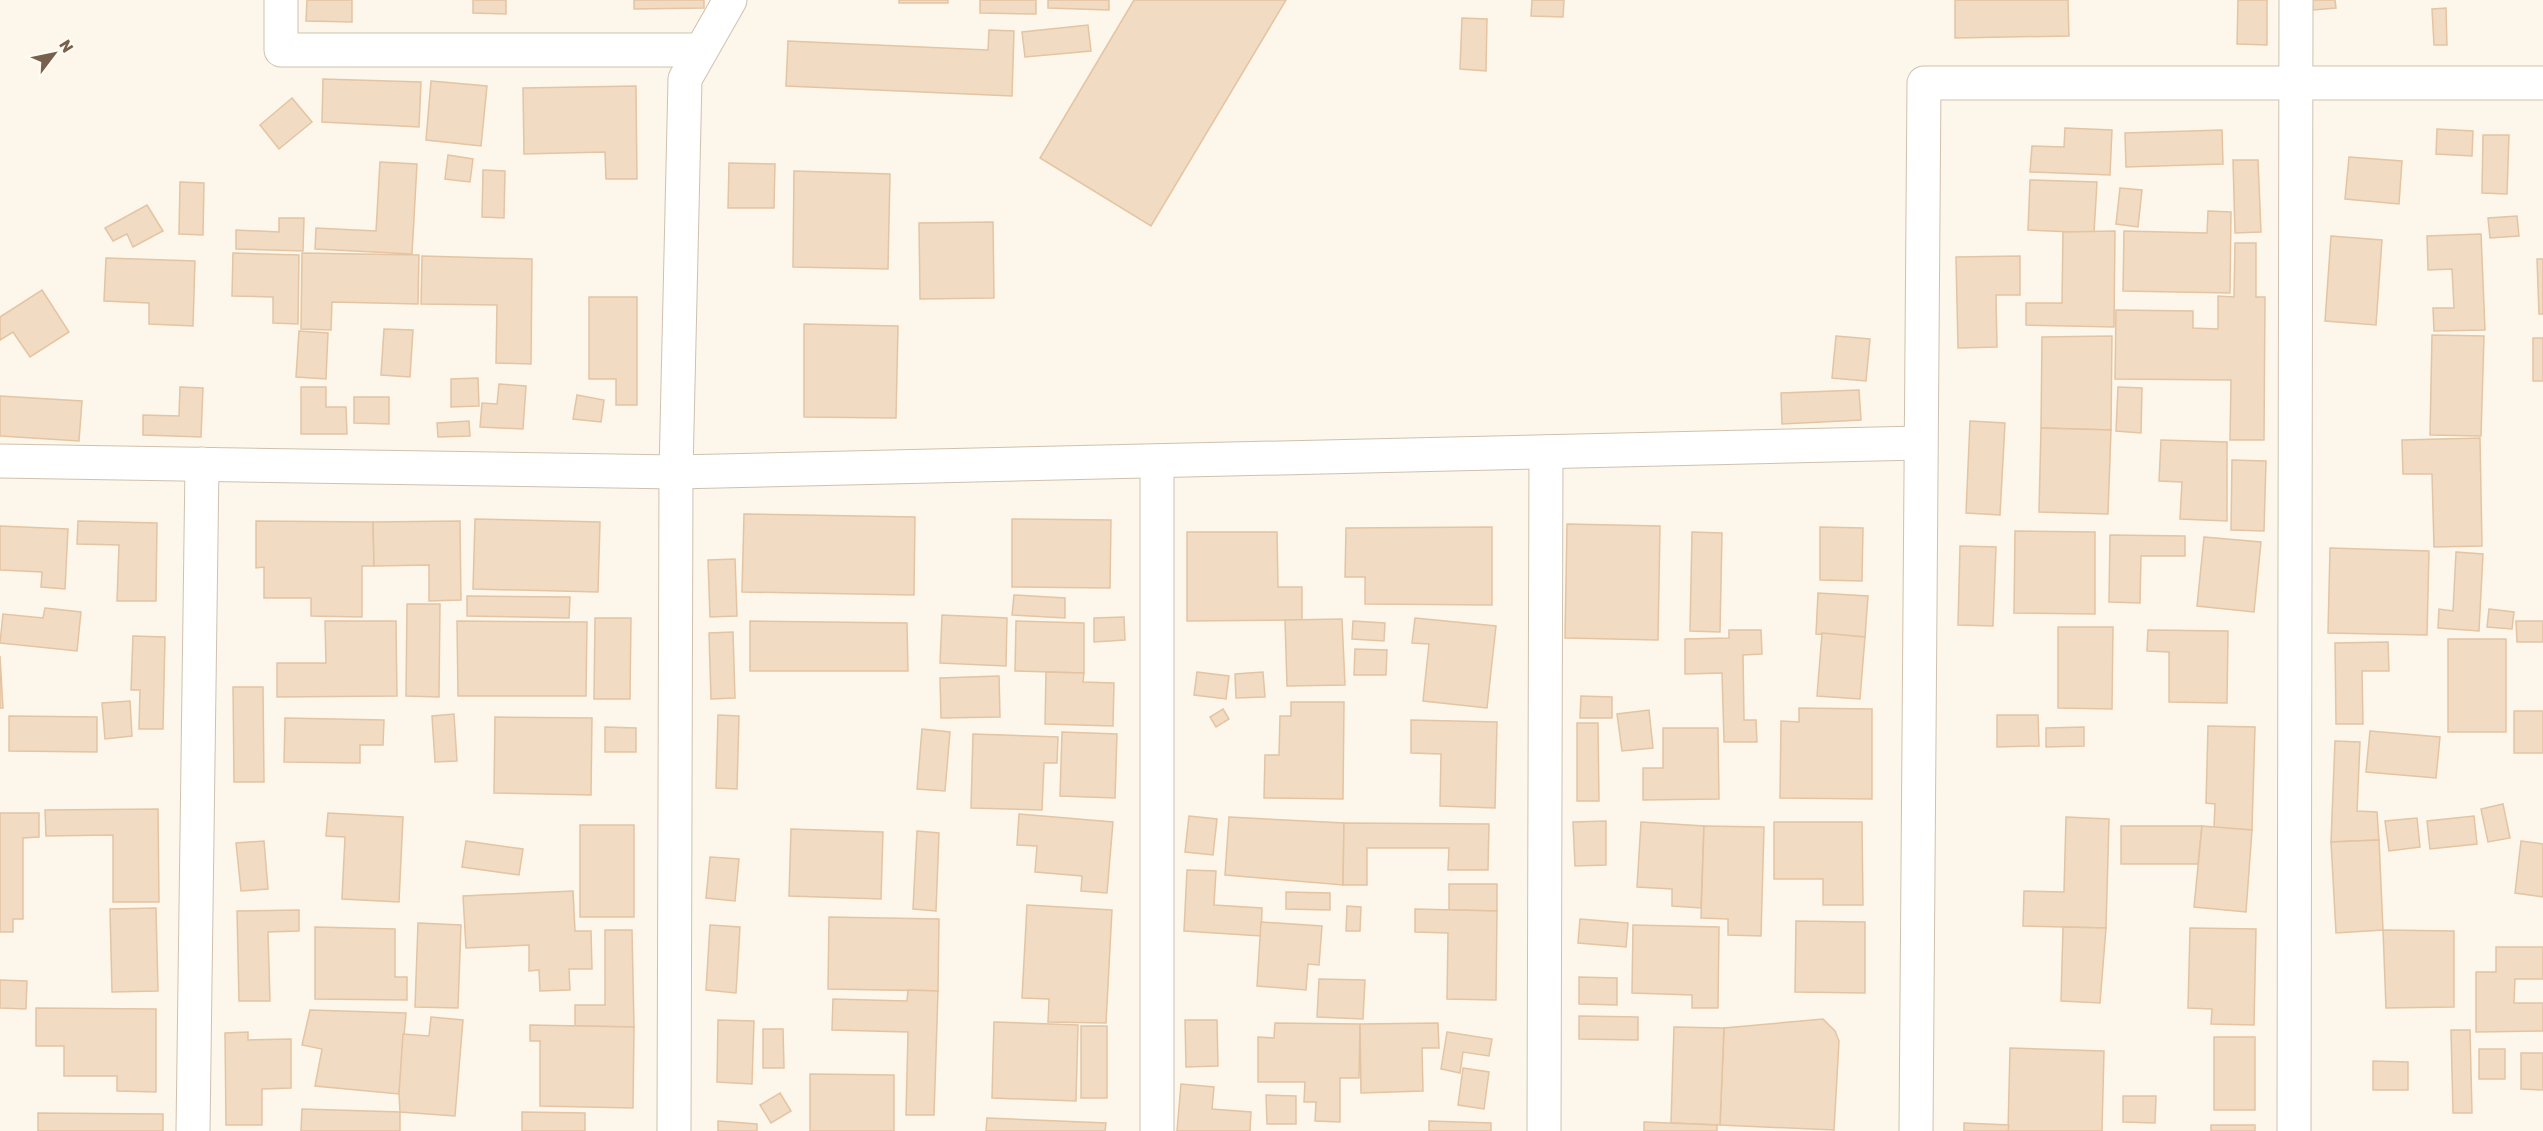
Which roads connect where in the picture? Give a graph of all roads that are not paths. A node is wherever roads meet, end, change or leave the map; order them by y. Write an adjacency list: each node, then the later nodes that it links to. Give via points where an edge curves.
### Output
1 (281, 0): 4 (street, via 281,50)
2 (730, 0): 4 (street)
3 (2296, 0): 5 (street)
4 (701, 50): 12 (street, via 685,79)
5 (2295, 82): 6 (street); 7 (street, via 1924,83); 18 (street)
6 (2543, 83)
7 (1920, 443): 8 (street); 17 (street)
8 (1546, 452): 10 (street); 16 (street)
9 (0, 461): 11 (street)
10 (1158, 461): 12 (street); 15 (street)
11 (201, 464): 12 (street); 13 (street)
12 (676, 472): 14 (street)
13 (193, 1131)
14 (674, 1131)
15 (1157, 1131)
16 (1544, 1131)
17 (1916, 1131)
18 (2294, 1131)

